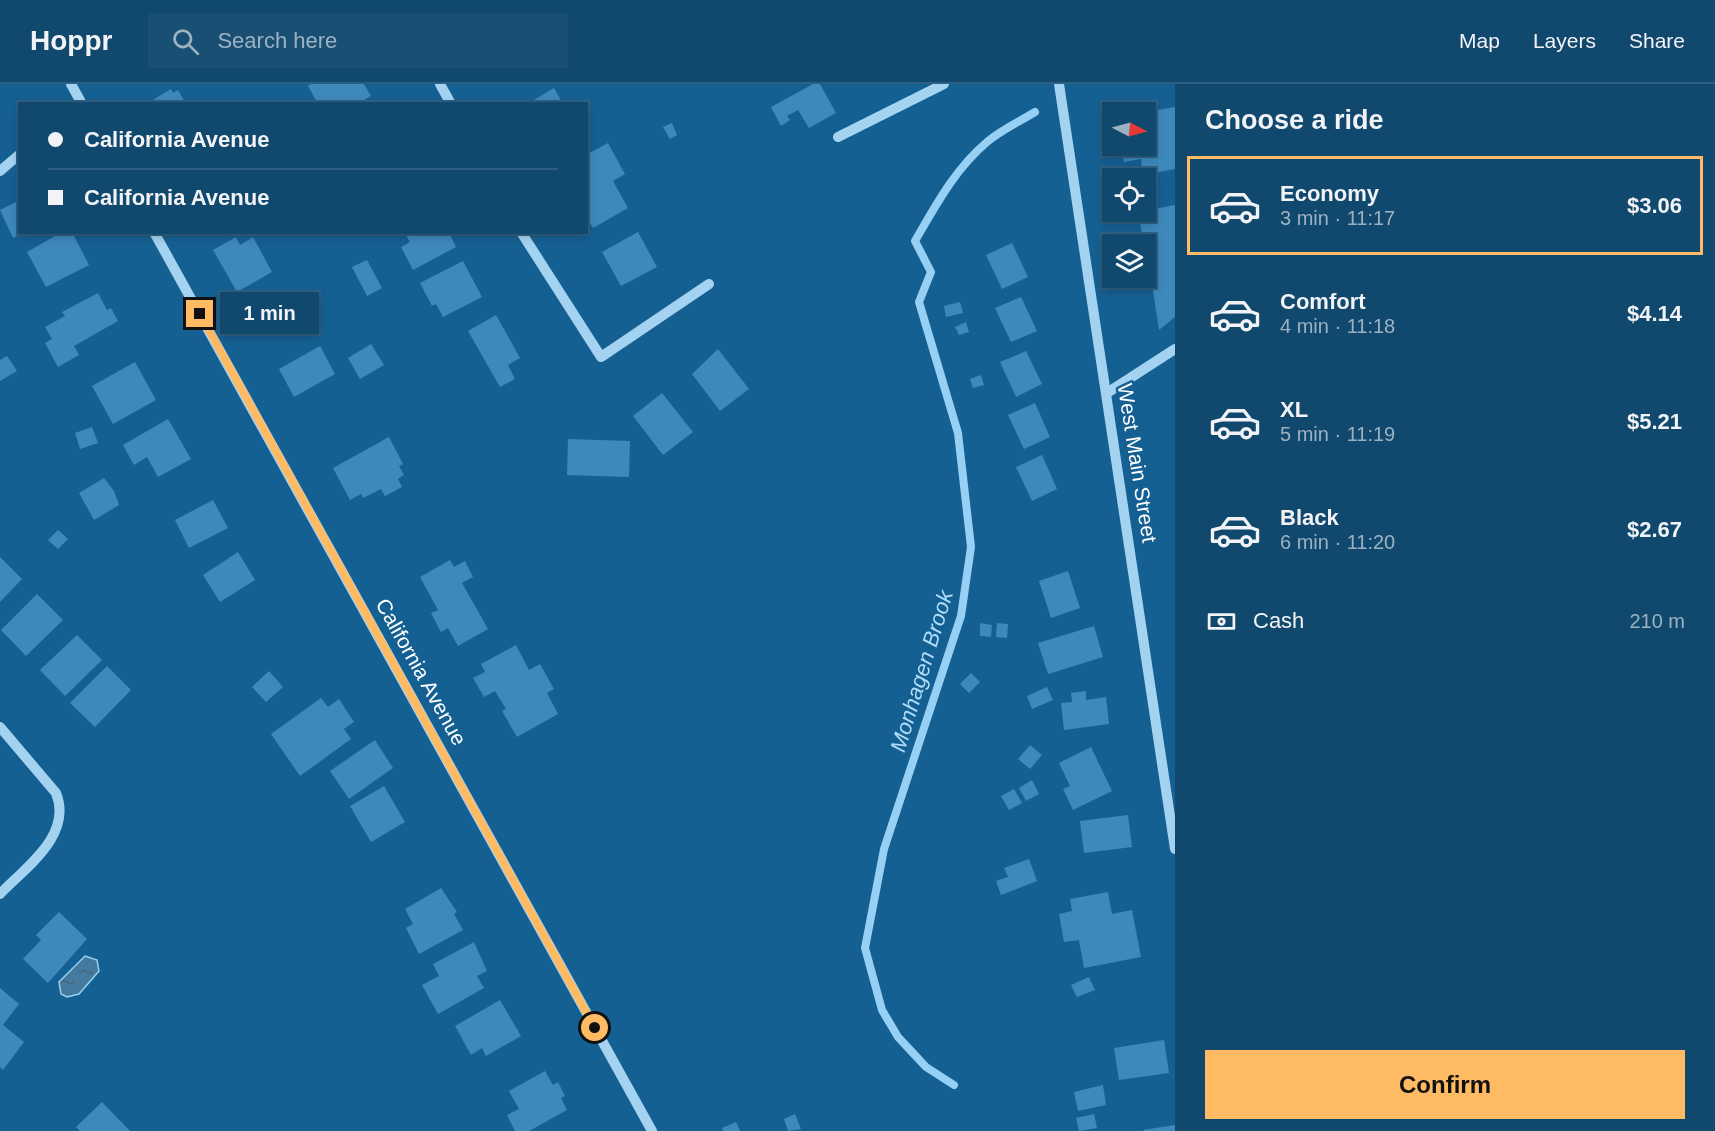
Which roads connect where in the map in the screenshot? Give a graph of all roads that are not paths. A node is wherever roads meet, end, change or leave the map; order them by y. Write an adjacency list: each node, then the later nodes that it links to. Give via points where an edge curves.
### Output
1 (71, 84): 5 (street)
2 (440, 84): 6 (street)
3 (944, 84): 7 (street)
4 (1059, 84): 14 (street, West Main Street)
5 (80, 102)
6 (449, 102)
7 (838, 137)
8 (18, 156): 9 (street)
9 (0, 171)
10 (155, 234): 20 (street, California Avenue)
11 (522, 234): 12 (street, via 602,357)
12 (709, 284)
13 (1175, 350): 14 (street)
14 (1107, 393): 17 (street, West Main Street)
15 (0, 727): 19 (street, via 56,793 61,805 61,819 51,840)
16 (1175, 759): 17 (street)
17 (1162, 760): 18 (street, West Main Street)
18 (1175, 849)
19 (0, 894)
20 (652, 1131)

